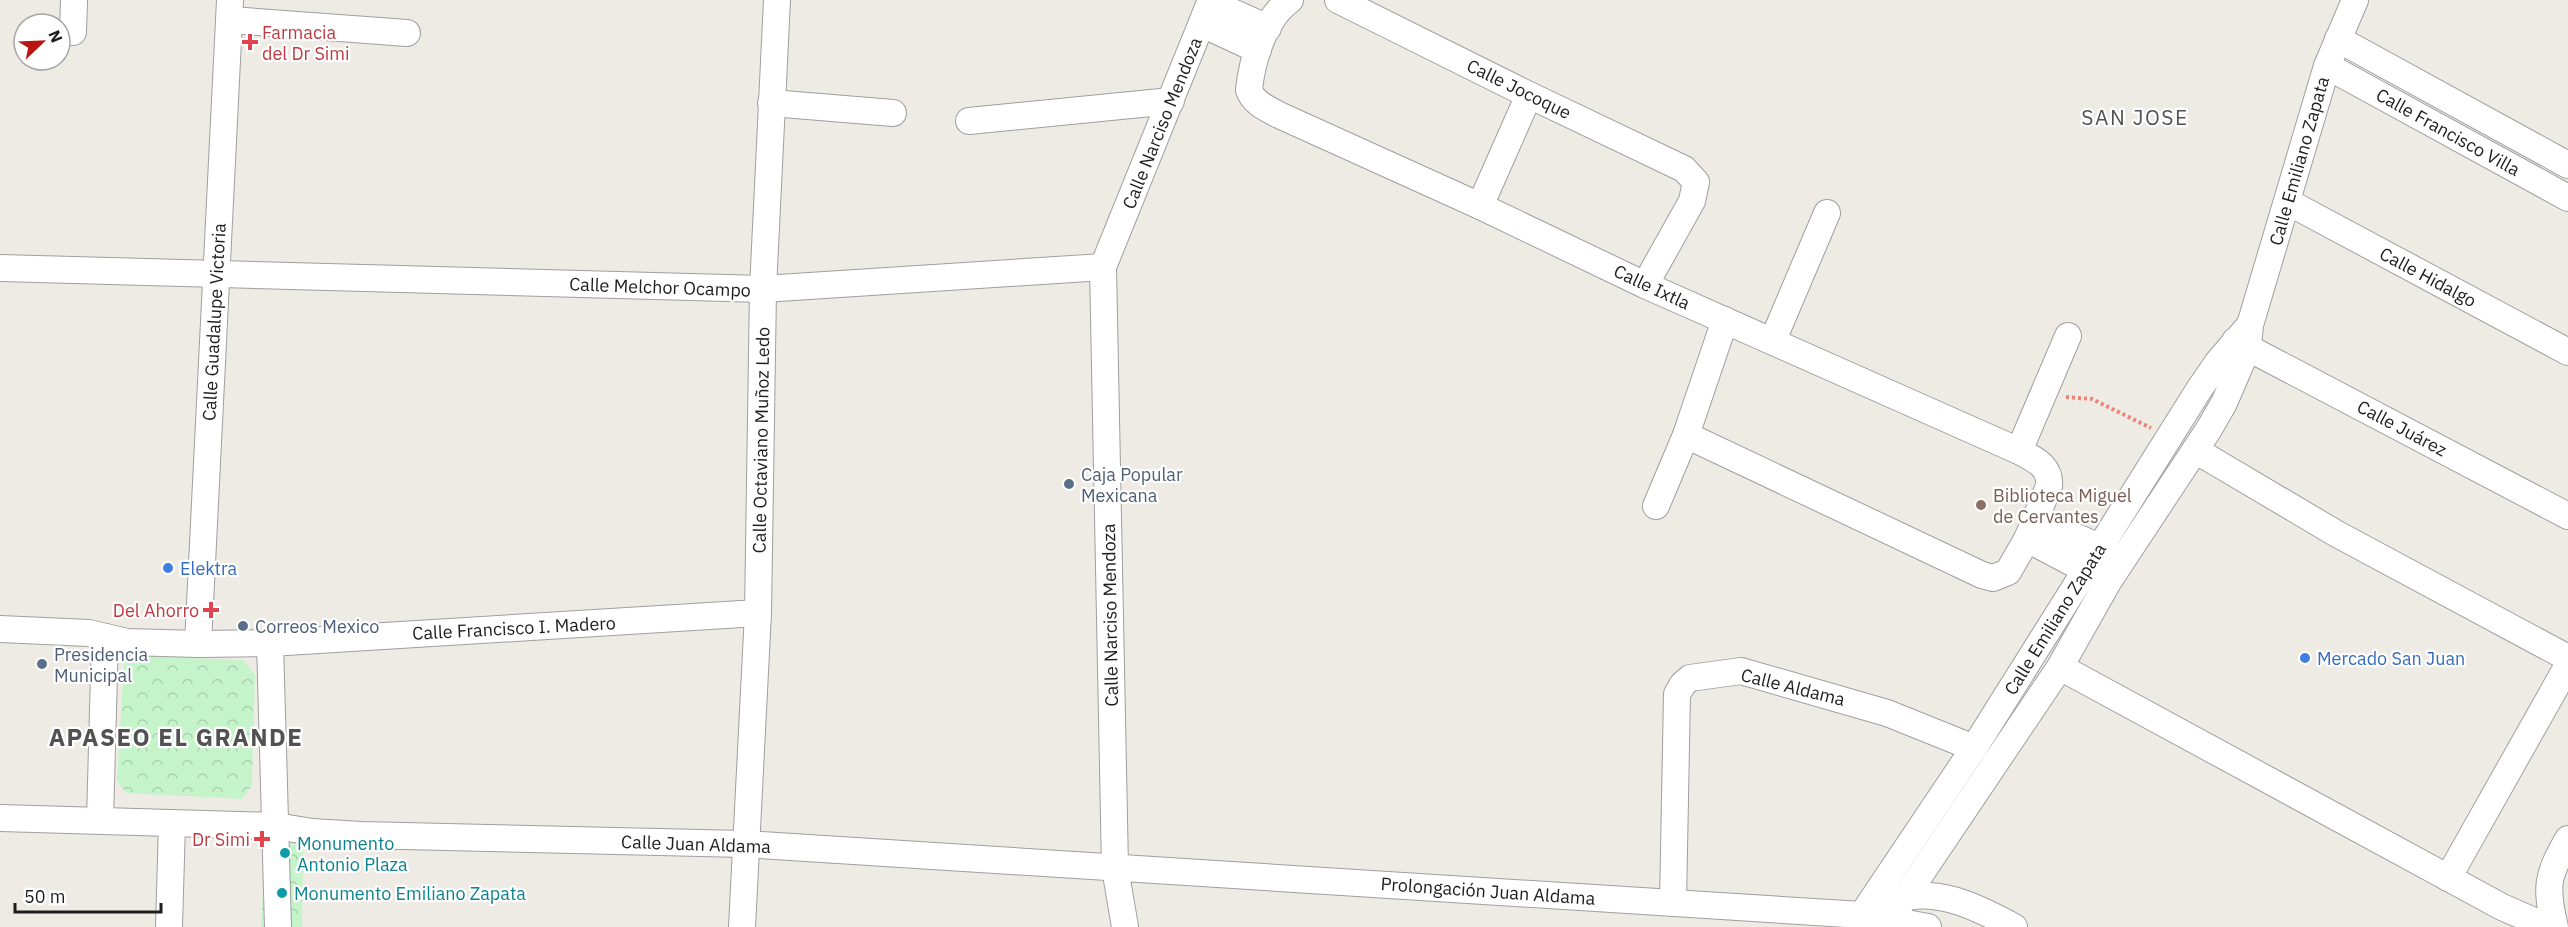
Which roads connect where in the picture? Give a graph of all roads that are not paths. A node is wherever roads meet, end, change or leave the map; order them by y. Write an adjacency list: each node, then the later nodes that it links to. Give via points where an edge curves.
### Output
1 (74, 0): 8 (street)
2 (777, 0): 15 (street, Calle Octaviano Muñoz Ledo)
3 (1290, 0): 10 (street, via 1281,6)
4 (1338, 0): 13 (street, Calle Jocoque)
5 (2355, 0): 11 (street, Calle Emiliano Zapata)
6 (1208, 9): 10 (street); 14 (street, Calle Narciso Mendoza)
7 (230, 10): 9 (street); 25 (street, Calle Guadalupe Victoria)
8 (73, 32)
9 (407, 33)
10 (1263, 39): 21 (street, Calle Ixtla, via 1250,81 1251,96 1279,115)
11 (2338, 39): 12 (street, Calle Emiliano Zapata); 18 (street, Calle Francisco Villa)
12 (2327, 66): 19 (street, Calle Francisco Villa); 20 (street, Calle Emiliano Zapata)
13 (1529, 95): 21 (street); 26 (street, Calle Jocoque, via 1684,169 1696,182 1692,201)
14 (1171, 102): 17 (street); 23 (street, Calle Narciso Mendoza)
15 (771, 103): 16 (street); 27 (street, Calle Octaviano Muñoz Ledo)
16 (893, 112)
17 (969, 122)
18 (2568, 165)
19 (2568, 198)
20 (2288, 202): 30 (street, Calle Emiliano Zapata); 32 (street, Calle Hidalgo)
21 (1480, 207): 26 (street, Calle Ixtla)
22 (1827, 213): 31 (street)
23 (1103, 267): 27 (street, Calle Melchor Ocampo); 56 (street, Calle Narciso Mendoza)
24 (0, 268): 25 (street, Calle Melchor Ocampo)
25 (216, 274): 27 (street, Calle Melchor Ocampo); 45 (street, Calle Guadalupe Victoria)
26 (1645, 285): 28 (street, Calle Ixtla)
27 (763, 290): 41 (street, Calle Octaviano Muñoz Ledo)
28 (1725, 320): 31 (street, Calle Ixtla); 33 (street)
29 (2068, 336): 35 (street)
30 (2244, 338): 34 (street, Calle Emiliano Zapata, via 2224,403); 37 (street, Calle Juárez); 39 (street, Calle Emiliano Zapata, via 2200,388)
31 (1773, 340): 35 (street, Calle Ixtla)
32 (2568, 352)
33 (1686, 435): 36 (street); 38 (street, via 1983,575 1999,577 2008,572)
34 (2195, 450): 40 (street, Calle Emiliano Zapata); 46 (street, via 2337,534)
35 (2019, 451): 38 (street, Calle Ixtla, via 2039,462 2050,478)
36 (1656, 506)
37 (2568, 516)
38 (2032, 529): 39 (street); 40 (street)
39 (2099, 547): 40 (street, Calle Emiliano Zapata)
40 (2105, 572): 48 (street, Calle Emiliano Zapata); 49 (street, Calle Emiliano Zapata)
41 (758, 613): 44 (street, Calle Francisco I. Madero); 55 (street, Calle Octaviano Muñoz Ledo)
42 (0, 629): 43 (street, Calle Francisco I. Madero, via 57,630)
43 (105, 637): 45 (street, Calle Francisco I. Madero, via 127,642); 51 (street)
44 (270, 643): 45 (street, Calle Francisco I. Madero); 53 (street)
45 (198, 644)
46 (2568, 658)
47 (2568, 665): 57 (street)
48 (2060, 667): 57 (street); 58 (street, Calle Emiliano Zapata)
49 (1974, 748): 59 (street, Calle Aldama, via 1887,713 1742,671 1690,678 1677,694); 60 (street, Calle Emiliano Zapata)
50 (0, 818): 51 (street, Calle Juan Aldama)
51 (100, 820): 52 (street, Calle Juan Aldama)
52 (172, 823): 53 (street, Calle Juan Aldama); 61 (street)
53 (276, 826): 55 (street, Calle Juan Aldama, via 361,835); 62 (street)
54 (2568, 839): 68 (street, via 2550,875 2547,895)
55 (744, 844): 56 (street, Calle Juan Aldama); 63 (street, Calle Octaviano Muñoz Ledo)
56 (1115, 868): 59 (street, Prolongación Juan Aldama); 64 (street, Calle Narciso Mendoza)
57 (2448, 878): 67 (street)
58 (1907, 896): 60 (street, via 1887,902); 66 (street, via 1955,900)
59 (1673, 903): 60 (street, Prolongación Juan Aldama)
60 (1876, 922): 65 (street, Prolongación Juan Aldama)
61 (169, 927)
62 (278, 927)
63 (742, 927)
64 (1125, 927)
65 (1928, 927)
66 (2014, 927)
67 (2548, 927)
68 (2554, 927)

